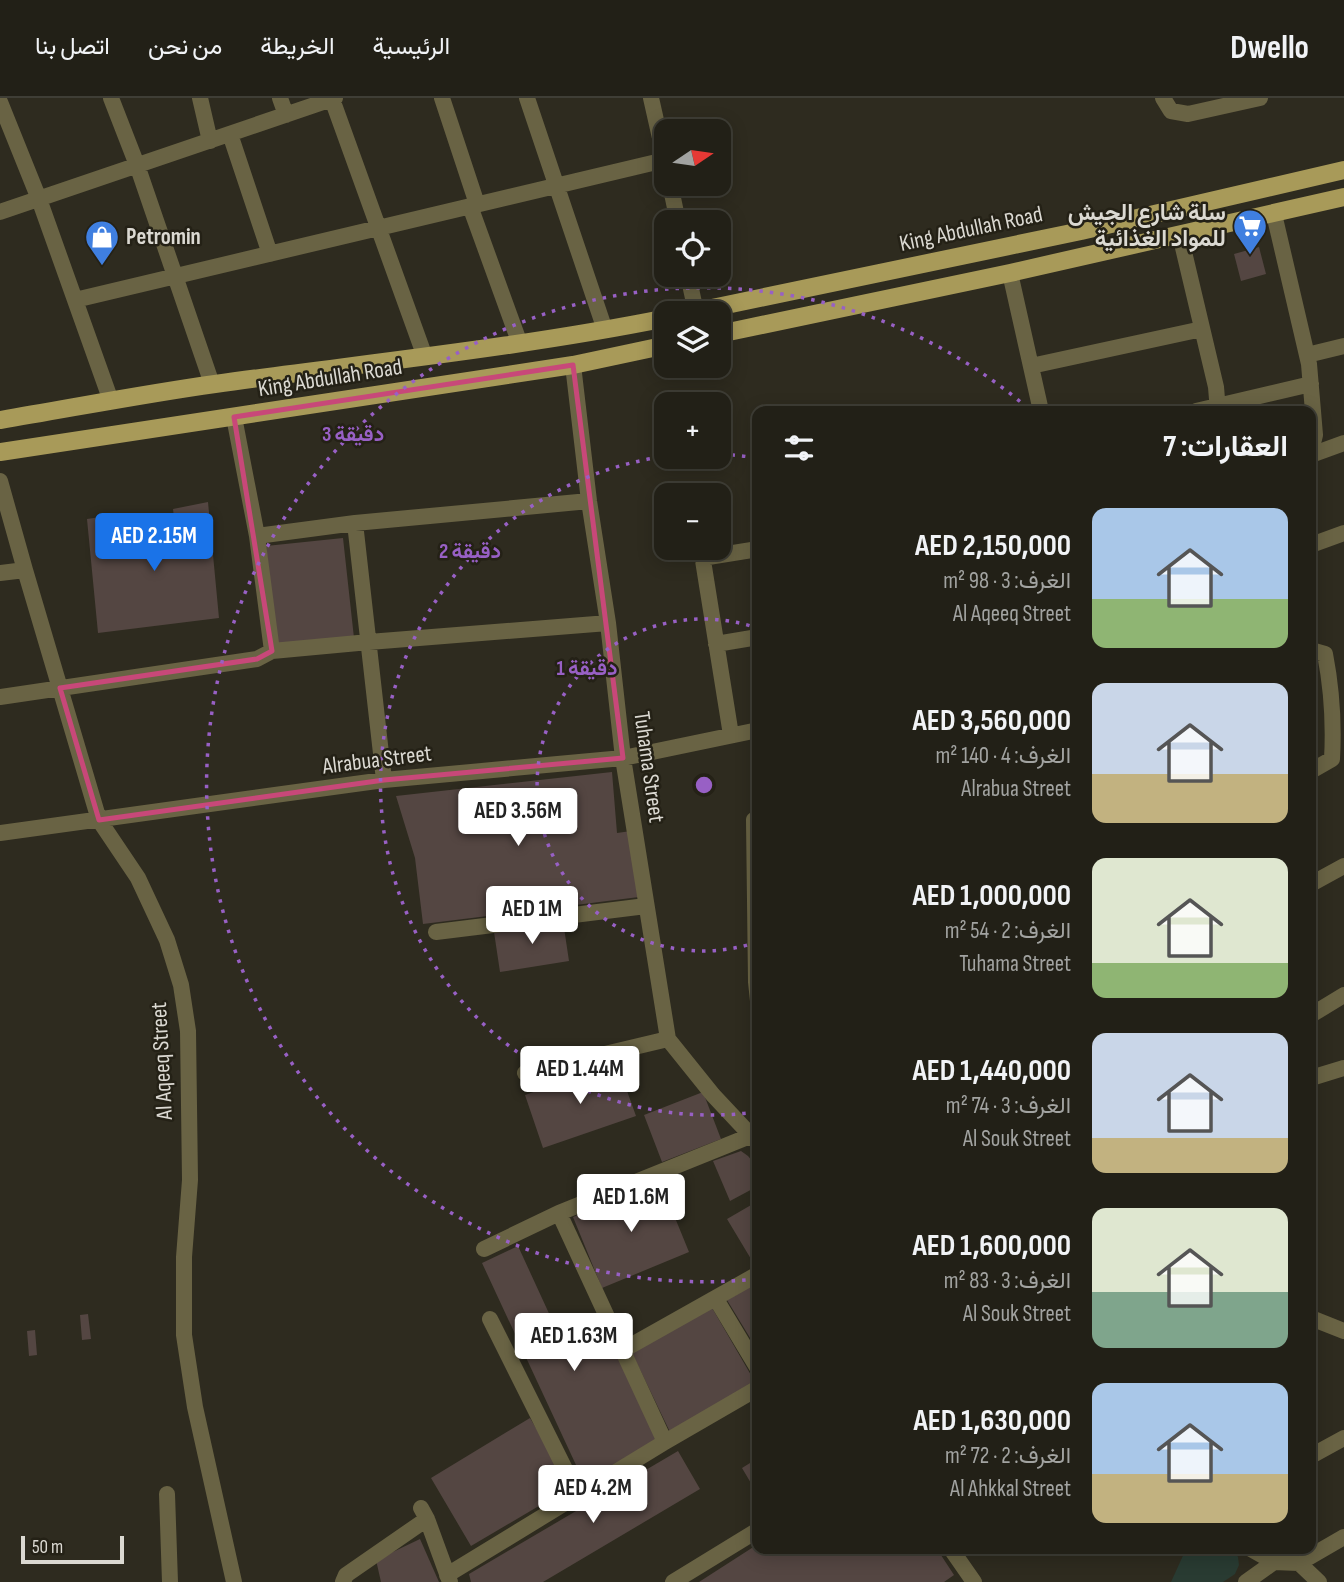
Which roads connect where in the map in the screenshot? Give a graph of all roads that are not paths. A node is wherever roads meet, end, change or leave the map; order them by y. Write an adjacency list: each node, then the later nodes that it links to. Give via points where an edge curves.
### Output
1 (111, 98): 15 (street)
2 (200, 98): 14 (street)
3 (280, 98): 11 (street)
4 (442, 98): 21 (street)
5 (527, 98): 18 (street)
6 (651, 98): 12 (street)
7 (1163, 98): 8 (street, via 1171,111 1188,114)
8 (1260, 98)
9 (334, 99): 11 (street); 24 (street)
10 (0, 102): 20 (street)
11 (286, 115): 13 (street)
12 (656, 119)
13 (230, 134): 14 (street); 26 (street)
14 (210, 141): 15 (street)
15 (137, 165): 20 (street); 28 (street)
16 (654, 166): 18 (street)
17 (1344, 170): 30 (main road, King Abdullah Road)
18 (556, 186): 21 (street); 33 (street)
19 (1344, 197): 23 (main road)
20 (38, 199): 22 (street); 29 (street)
21 (474, 205): 24 (street); 35 (street)
22 (0, 212)
23 (1274, 214): 25 (main road); 38 (street)
24 (379, 228): 26 (street); 39 (street)
25 (1180, 234): 27 (main road); 32 (street)
26 (270, 254): 28 (street)
27 (1010, 273): 34 (main road); 41 (street)
28 (175, 276): 29 (street); 42 (street)
29 (75, 300): 44 (street)
30 (731, 304)
31 (654, 321): 33 (main road, King Abdullah Road)
32 (1202, 328): 41 (street); 46 (street)
33 (605, 330): 35 (main road, King Abdullah Road)
34 (731, 331)
35 (520, 344): 39 (main road, King Abdullah Road)
36 (1344, 346): 38 (street)
37 (654, 348): 40 (main road, King Abdullah Road)
38 (1307, 355): 43 (street)
39 (425, 356): 42 (main road, King Abdullah Road)
40 (573, 365): 49 (main road, King Abdullah Road); 55 (street, Tuhama Street)
41 (1031, 366): 45 (street)
42 (212, 384): 44 (main road, King Abdullah Road)
43 (1311, 384): 47 (street); 48 (street)
44 (111, 401): 50 (main road, King Abdullah Road)
45 (1040, 406)
46 (1217, 406)
47 (1228, 406)
48 (1313, 406)
49 (234, 417): 53 (main road, King Abdullah Road); 58 (street)
50 (0, 420)
51 (1344, 443): 52 (street)
52 (1316, 451)
53 (0, 452)
54 (0, 481): 63 (street, Al Aqeeq Street)
55 (589, 501): 56 (street); 65 (street, Tuhama Street)
56 (355, 523): 58 (street); 67 (street)
57 (1344, 533): 59 (street)
58 (257, 536): 69 (street)
59 (1316, 543)
60 (752, 549): 61 (street)
61 (731, 551)
62 (702, 560): 68 (street)
63 (25, 570): 64 (street); 71 (street, Al Aqeeq Street)
64 (0, 573)
65 (608, 623): 67 (street); 75 (street, Tuhama Street)
66 (752, 638): 68 (street)
67 (369, 642): 69 (street); 77 (street)
68 (716, 644): 74 (street)
69 (272, 651): 71 (street, via 257,659)
70 (1316, 651): 76 (street, via 1325,654 1334,728 1332,759)
71 (60, 688): 72 (street); 78 (street, Al Aqeeq Street)
72 (0, 697)
73 (752, 731): 74 (street, Alrabua Street)
74 (731, 735): 75 (street, Alrabua Street)
75 (623, 758): 77 (street, Alrabua Street); 82 (street, Tuhama Street)
76 (1316, 768)
77 (384, 780): 78 (street, Alrabua Street)
78 (99, 820): 79 (street, Alrabua Street); 118 (street, Al Aqeeq Street, via 138,878 167,940 181,985 188,1031 190,1180 184,1335 195,1408)
79 (0, 833)
80 (1344, 866): 81 (street)
81 (1316, 881)
82 (646, 906): 83 (street); 86 (street, Tuhama Street)
83 (436, 932)
84 (1342, 1000): 85 (street)
85 (1316, 1013)
86 (668, 1039): 88 (street); 90 (street, Tuhama Street)
87 (1344, 1068): 89 (street)
88 (525, 1073)
89 (1316, 1076)
90 (752, 1138)
91 (752, 1141): 92 (street)
92 (559, 1213): 93 (street); 99 (street)
93 (484, 1249)
94 (752, 1278): 95 (street)
95 (716, 1299): 99 (street); 100 (street)
96 (490, 1319): 106 (street)
97 (1316, 1320): 98 (street)
98 (1344, 1331)
99 (623, 1350): 103 (street)
100 (752, 1359)
101 (752, 1391): 103 (street)
102 (1344, 1438): 104 (street)
103 (665, 1442): 106 (street)
104 (1316, 1453)
105 (167, 1494): 117 (street)
106 (578, 1496): 115 (street)
107 (752, 1534): 120 (street)
108 (1344, 1536): 109 (street)
109 (1316, 1553)
110 (953, 1554): 116 (street)
111 (1260, 1554): 113 (street)
112 (1314, 1554): 114 (street)
113 (1274, 1562): 114 (street); 121 (street)
114 (1299, 1563): 122 (street)
115 (449, 1579): 119 (street, via 424,1514 346,1574)
116 (966, 1580)
117 (170, 1582)
118 (234, 1582)
119 (343, 1582)
120 (673, 1582)
121 (1245, 1582)
122 (1319, 1582)

